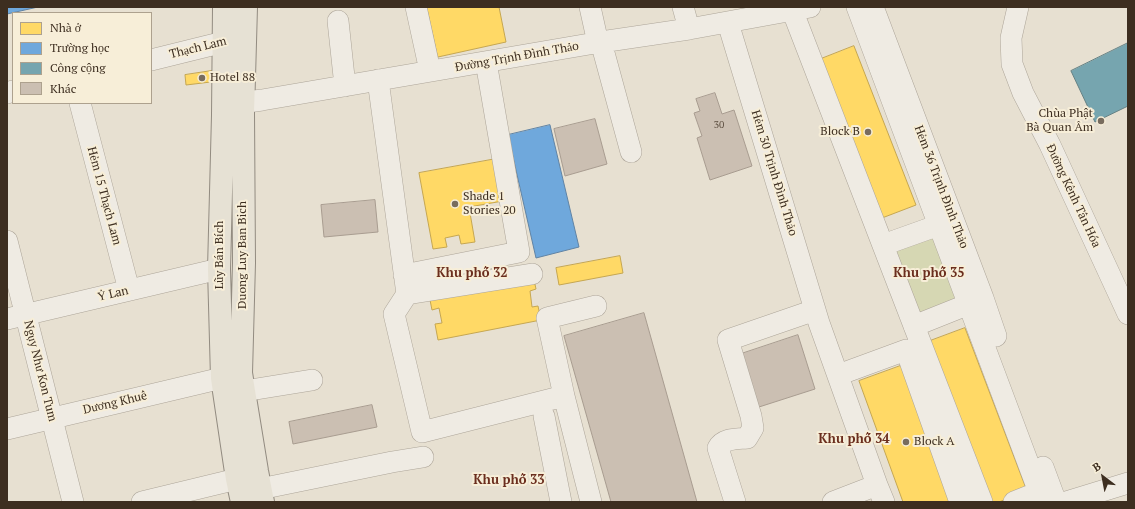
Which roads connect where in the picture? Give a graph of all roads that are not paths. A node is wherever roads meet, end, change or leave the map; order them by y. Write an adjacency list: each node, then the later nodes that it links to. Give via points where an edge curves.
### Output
1 (224, 7): 15 (main road, Lũy Bán Bích)
2 (246, 7): 14 (main road, Duong Luy Ban Bich)
3 (416, 7): 19 (street)
4 (590, 7): 16 (street)
5 (683, 7): 13 (street)
6 (857, 7): 26 (street)
7 (874, 7): 63 (street, Hẻm 36 Trịnh Đình Thảo)
8 (1018, 7): 36 (street, Đường Kênh Tân Hóa, via 1012,38 1012,64 1023,93 1050,145)
9 (1031, 7): 32 (street, Đường Kênh Tân Hóa, via 1023,40 1024,62 1033,89)
10 (798, 8): 11 (street, Đường Trịnh Đình Thảo); 28 (street)
11 (738, 16): 13 (street, Đường Trịnh Đình Thảo); 38 (street, Hẻm 30 Trịnh Đình Thảo)
12 (338, 21): 21 (street)
13 (689, 29): 16 (street, Đường Trịnh Đình Thảo)
14 (245, 36): 15 (street, Thạch Lam); 23 (main road, Duong Luy Ban Bich)
15 (224, 42): 17 (street, Thạch Lam); 23 (main road, Lũy Bán Bích)
16 (600, 42): 18 (street, Đường Trịnh Đình Thảo); 24 (street)
17 (152, 60)
18 (486, 62): 19 (street, Đường Trịnh Đình Thảo); 31 (street, via 519,252)
19 (430, 71): 20 (street, Đường Trịnh Đình Thảo)
20 (374, 81): 21 (street, Đường Trịnh Đình Thảo); 25 (street); 31 (street)
21 (345, 86): 23 (street, Đường Trịnh Đình Thảo)
22 (80, 104): 33 (street, Hẻm 15 Thạch Lam)
23 (233, 104): 29 (main road, Lũy Bán Bích); 43 (main road, Duong Luy Ban Bich, via 244,263 241,373)
24 (630, 152)
25 (384, 182)
26 (939, 225): 28 (street); 34 (street)
27 (7, 241): 37 (street, Ngụy Như Kon Tum)
28 (883, 245): 39 (street)
29 (219, 269): 33 (street, Ỷ Lan); 41 (main road, Lũy Bán Bích)
30 (532, 274): 31 (street)
31 (406, 284): 44 (street, via 394,314 422,432)
32 (1128, 286)
33 (129, 290): 37 (street, Ỷ Lan)
34 (969, 304): 39 (street); 62 (street, via 1039,492)
35 (596, 306): 44 (street, via 547,318)
36 (1128, 314)
37 (16, 316): 46 (street, Ngụy Như Kon Tum)
38 (817, 317): 40 (street, Hẻm 30 Trịnh Đình Thảo); 58 (street, via 728,340 753,428 747,438 724,442 718,448)
39 (914, 326): 61 (street)
40 (838, 375): 51 (street, Hẻm 30 Trịnh Đình Thảo); 60 (street, via 906,350)
41 (222, 378): 46 (street, Dương Khuê); 49 (main road, Lũy Bán Bích)
42 (312, 380): 43 (street)
43 (244, 391): 52 (main road, Duong Luy Ban Bich)
44 (564, 396): 57 (street)
45 (544, 416): 56 (street)
46 (52, 418): 47 (street, Dương Khuê); 53 (street, Ngụy Như Kon Tum)
47 (7, 428)
48 (423, 457): 52 (street, via 392,462)
49 (237, 479): 54 (street); 55 (main road, Lũy Bán Bích)
50 (1128, 483): 64 (street)
51 (881, 493): 59 (street)
52 (262, 495)
53 (73, 502)
54 (142, 502)
55 (242, 502)
56 (561, 502)
57 (591, 502)
58 (735, 502)
59 (833, 502)
60 (960, 502)
61 (982, 502)
62 (1014, 502)
63 (1056, 502)
64 (1066, 502)

